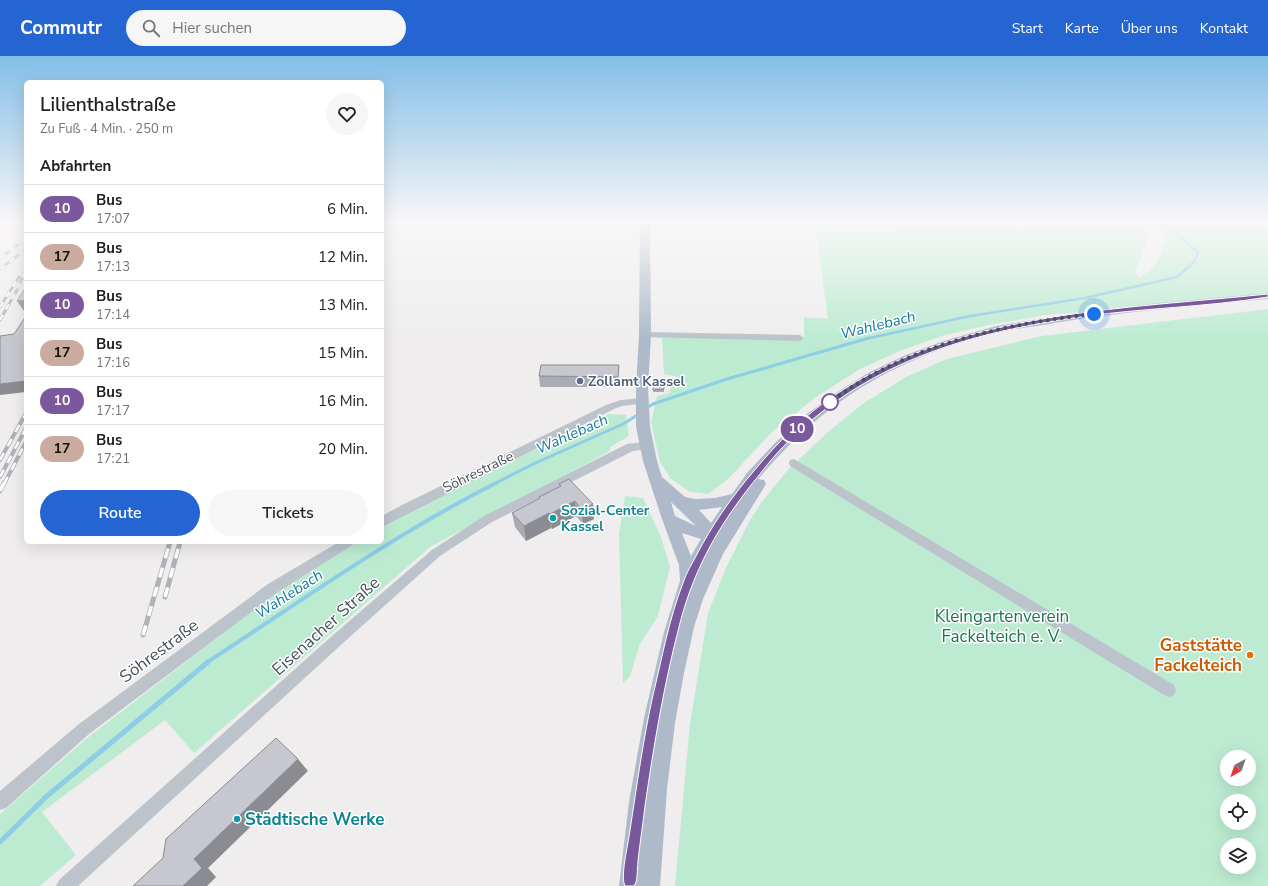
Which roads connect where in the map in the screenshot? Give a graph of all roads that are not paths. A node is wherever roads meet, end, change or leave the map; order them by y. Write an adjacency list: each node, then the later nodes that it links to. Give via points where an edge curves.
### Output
1 (644, 261): 4 (main road)
2 (1268, 296): 11 (main road, via 1081,315 991,331 933,349 869,377 839,395 778,446)
3 (1268, 301): 10 (main road, via 1053,326 1002,335 926,358 868,386 827,414 787,450)
4 (645, 335): 5 (street); 6 (main road)
5 (800, 338)
6 (642, 407): 7 (main road); 14 (street, Söhrestraße, via 621,402)
7 (645, 446): 9 (main road); 21 (street, Eisenacher Straße, via 631,447 488,518 436,553)
8 (794, 463): 19 (street)
9 (655, 478): 12 (main road); 13 (main road)
10 (759, 484): 15 (main road); 17 (main road)
11 (735, 498): 12 (main road, via 705,506); 15 (main road)
12 (678, 501): 15 (main road, via 699,518)
13 (669, 519): 15 (main road, via 687,530); 18 (main road, via 687,565)
14 (384, 521)
15 (711, 535): 17 (main road); 18 (main road)
16 (346, 544): 20 (street, Söhrestraße, via 260,597 84,729)
17 (716, 552): 23 (main road, via 695,598 675,673 657,790)
18 (688, 581): 22 (main road, via 675,623 650,731)
19 (1170, 690)
20 (0, 802)
21 (65, 886)
22 (630, 886)
23 (649, 886)

